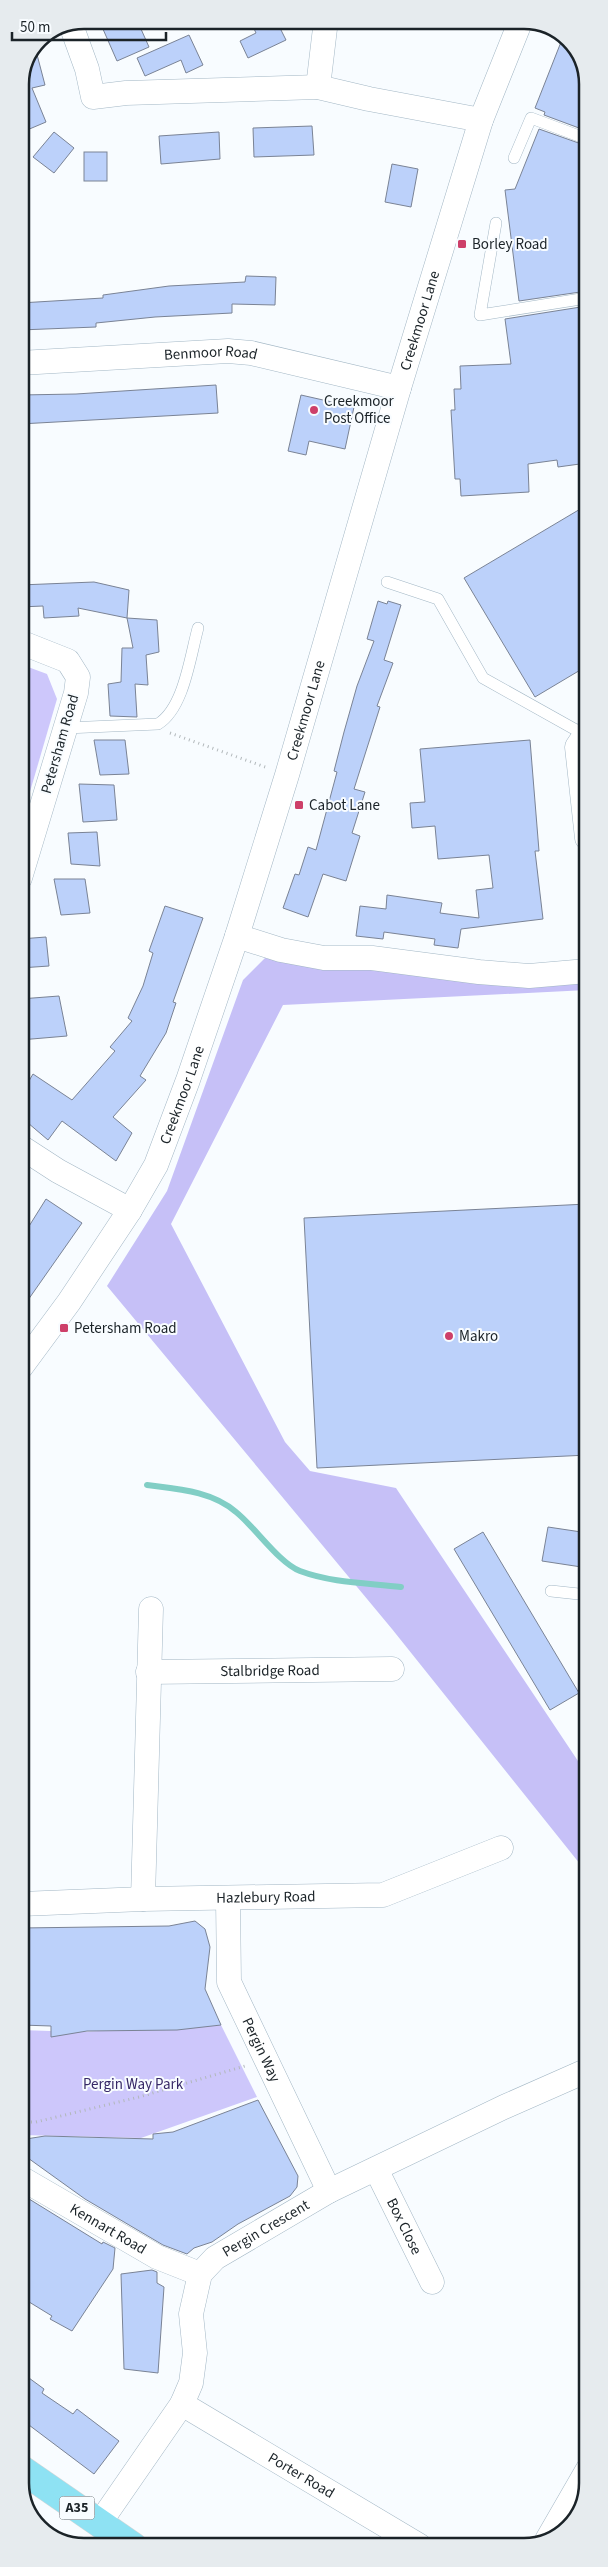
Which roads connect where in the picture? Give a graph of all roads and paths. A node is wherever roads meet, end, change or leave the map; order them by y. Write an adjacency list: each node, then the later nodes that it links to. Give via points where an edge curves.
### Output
1 (325, 29): 4 (street)
2 (517, 29): 5 (street, Creekmoor Lane)
3 (73, 30): 4 (street, via 87,69 92,97 135,92)
4 (318, 86): 5 (street)
5 (481, 120): 11 (street, Creekmoor Lane)
6 (579, 136): 7 (lane, via 531,118)
7 (514, 158)
8 (496, 223): 9 (lane, via 480,315)
9 (579, 299)
10 (29, 363): 11 (street, Benmoor Road, via 228,351 251,353)
11 (399, 388): 18 (street, Creekmoor Lane)
12 (387, 582): 17 (lane, via 438,599 483,678)
13 (198, 628): 15 (lane, via 177,705)
14 (29, 646): 16 (street, Petersham Road, via 68,661 78,677)
15 (158, 724): 16 (lane); 18 (path, via 173,735)
16 (66, 728): 19 (street, Petersham Road)
17 (579, 730)
18 (287, 775): 20 (street, Creekmoor Lane)
19 (29, 849)
20 (237, 936): 21 (street, via 281,950 324,958 372,958 529,976); 23 (street, Creekmoor Lane, via 156,1164)
21 (579, 972)
22 (29, 1153): 23 (street)
23 (130, 1210): 24 (street, Creekmoor Lane)
24 (29, 1356)
25 (551, 1591): 26 (lane)
26 (579, 1594)
27 (151, 1609): 29 (street)
28 (392, 1670): 29 (street, Stalbridge Road)
29 (148, 1672): 31 (street)
30 (501, 1848): 32 (street, Hazlebury Road, via 383,1895)
31 (144, 1899): 32 (street, Hazlebury Road); 33 (street, Hazlebury Road)
32 (228, 1899): 34 (street, Pergin Way, via 229,1982)
33 (29, 1904)
34 (266, 2058): 36 (path, via 229,2072 139,2097); 39 (street, Pergin Way)
35 (579, 2074): 37 (street, Pergin Crescent, via 504,2106)
36 (29, 2122)
37 (376, 2169): 39 (street, Pergin Crescent); 41 (street, Box Close)
38 (29, 2183): 40 (street, Kennart Road, via 157,2257)
39 (329, 2191): 40 (street, Pergin Crescent, via 215,2258)
40 (200, 2274): 42 (street, via 191,2314 195,2353 192,2383)
41 (432, 2282)
42 (182, 2404): 45 (street); 48 (street, Porter Road)
43 (29, 2475): 45 (highway, A35)
44 (579, 2486): 46 (street)
45 (99, 2524): 47 (highway, A35)
46 (552, 2531)
47 (120, 2538)
48 (407, 2538)

